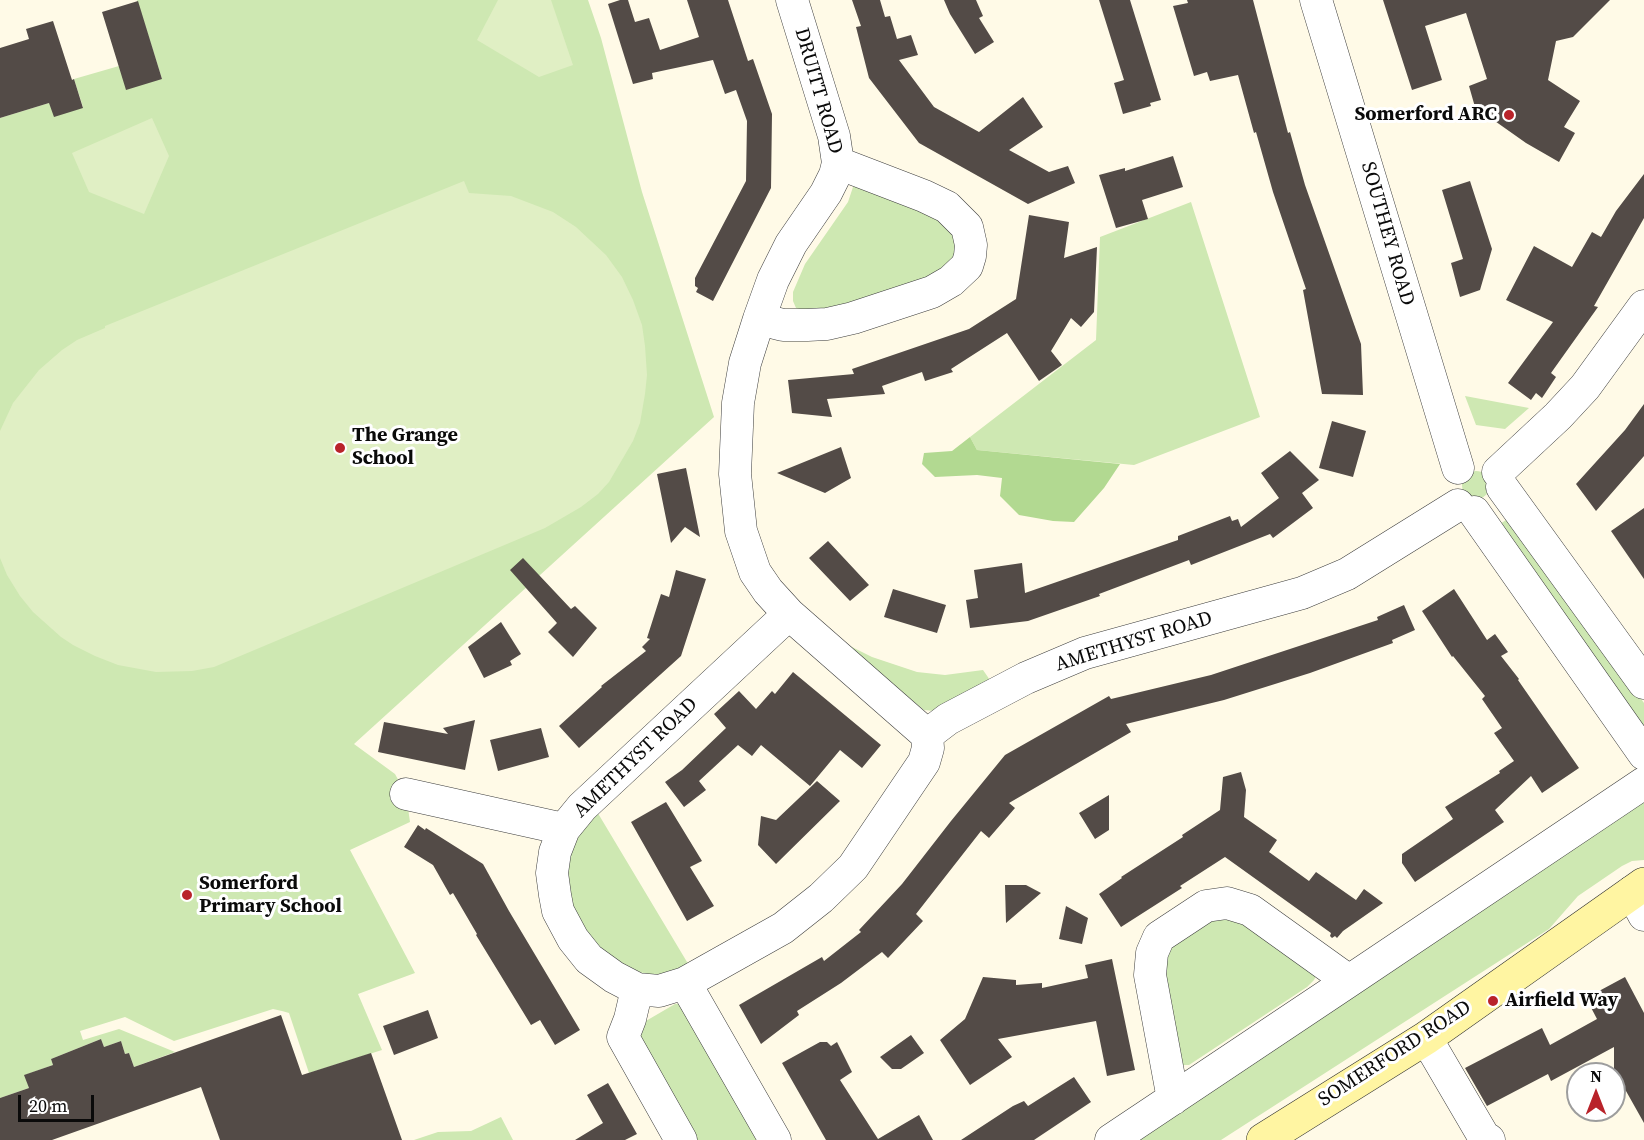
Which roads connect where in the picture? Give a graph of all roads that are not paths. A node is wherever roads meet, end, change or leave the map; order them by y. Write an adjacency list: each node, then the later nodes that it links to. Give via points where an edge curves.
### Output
1 (792, 0): 3 (street, DRUITT ROAD, via 834,136)
2 (1316, 0): 6 (street, SOUTHEY ROAD)
3 (838, 163): 5 (street, DRUITT ROAD, via 826,193 791,244); 5 (street, via 947,207 967,227 971,245 967,266 932,291 853,318 807,325)
4 (1644, 306): 7 (street, via 1585,387)
5 (759, 319): 9 (street, DRUITT ROAD, via 738,403 737,503 741,531 755,572)
6 (1458, 468): 7 (street, via 1474,461 1483,462 1492,466); 8 (street, via 1450,489 1452,498)
7 (1500, 480): 8 (street, via 1500,497 1488,510); 10 (street)
8 (1466, 509): 11 (street, AMETHYST ROAD, via 1347,574 1302,593 1085,653 1026,678 948,719); 12 (street)
9 (789, 614): 11 (street, DRUITT ROAD); 15 (street, AMETHYST ROAD, via 589,800)
10 (1644, 683)
11 (927, 735): 18 (street, AMETHYST ROAD, via 924,762 853,867 783,928)
12 (1644, 754)
13 (1644, 783): 17 (street)
14 (406, 794): 15 (street)
15 (564, 829): 19 (street, AMETHYST ROAD, via 552,873 558,911 589,959)
16 (1640, 897): 20 (main road, SOMERFORD ROAD)
17 (1349, 981): 21 (street); 21 (street, via 1250,910 1227,903 1206,906 1159,937 1152,953 1150,975)
18 (685, 983): 19 (street, AMETHYST ROAD, via 659,991); 24 (street)
19 (637, 989): 23 (street, via 623,1037)
20 (1426, 1038): 22 (main road, SOMERFORD ROAD); 26 (street)
21 (1173, 1099): 25 (street)
22 (1280, 1135)
23 (681, 1140)
24 (775, 1140)
25 (1111, 1140)
26 (1489, 1140)

